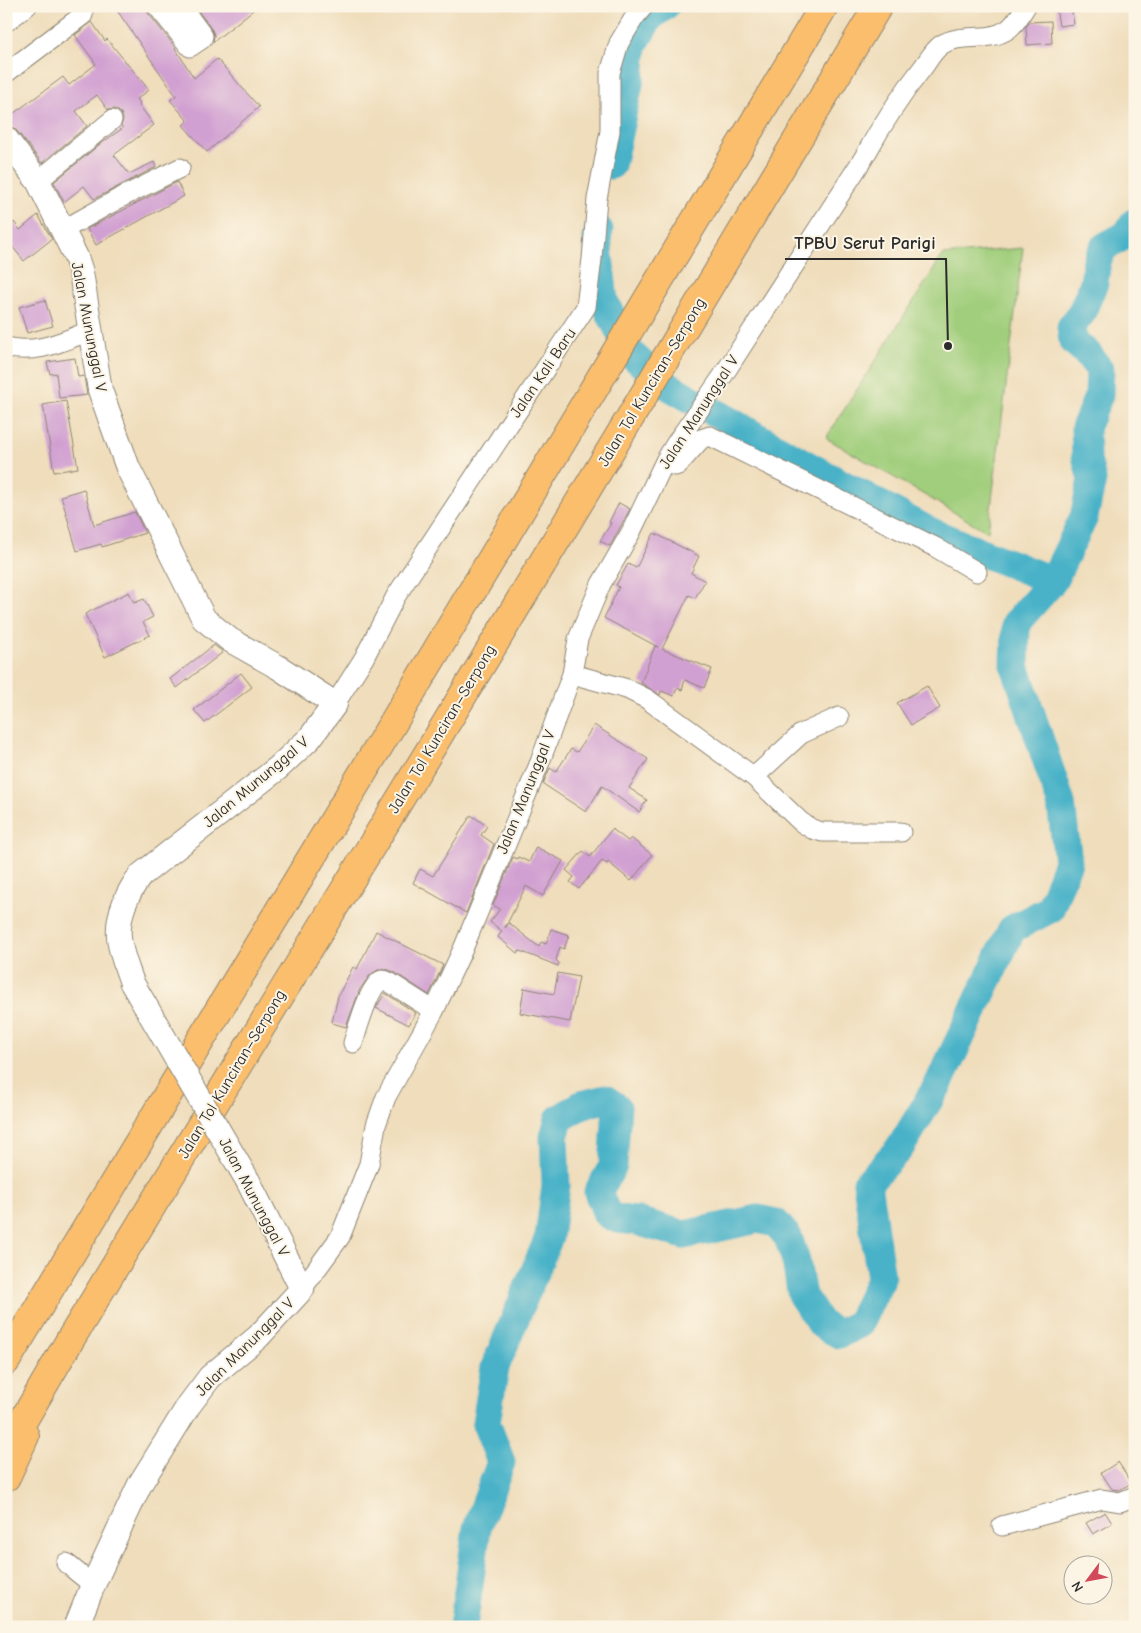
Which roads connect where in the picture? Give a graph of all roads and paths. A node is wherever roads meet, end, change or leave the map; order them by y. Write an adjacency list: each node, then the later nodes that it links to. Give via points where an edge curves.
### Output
1 (27, 6): 9 (street)
2 (157, 6): 3 (street, via 190,47 203,36)
3 (181, 6)
4 (644, 6): 21 (street, Jalan Kali Baru, via 619,43 610,73 610,131 596,198 586,307 396,596 364,658)
5 (824, 6): 29 (highway)
6 (878, 6): 28 (highway, Jalan Tol Kunciran–Serpong)
7 (1026, 6): 18 (street, Jalan Manunggal V, via 1007,30 990,36 952,39 939,46 898,101 863,160)
8 (82, 15): 10 (street)
9 (6, 22)
10 (6, 73)
11 (112, 120): 14 (street)
12 (6, 139): 14 (street, Jalan Mununggal V)
13 (180, 168): 15 (street)
14 (38, 182): 15 (street, Jalan Mununggal V)
15 (63, 230): 16 (street, Jalan Mununggal V, via 81,272)
16 (90, 331): 17 (street, via 39,349); 21 (street, Jalan Mununggal V, via 100,390 128,468 204,619 230,640)
17 (6, 347)
18 (665, 461): 19 (street, via 678,465 701,439 710,436 935,547); 20 (street, Jalan Manunggal V, via 631,532 601,584 578,639)
19 (977, 572)
20 (572, 674): 23 (street, via 627,689 647,699); 25 (street, Jalan Manunggal V, via 540,762)
21 (335, 704): 27 (street, Jalan Mununggal V, bridge, via 310,738 278,768 141,875 131,888 118,936 132,982 248,1180)
22 (840, 716): 23 (street, via 801,734)
23 (754, 778): 24 (street, via 812,829 822,832)
24 (901, 832)
25 (434, 1011): 26 (street, via 382,980 366,1004); 27 (street, Jalan Manunggal V, via 386,1097 368,1164 340,1237)
26 (353, 1043)
27 (302, 1289): 35 (street, Jalan Manunggal V, via 258,1337 210,1377 189,1405 140,1484)
28 (70, 1340): 30 (highway, Jalan Tol Kunciran–Serpong); 31 (highway)
29 (6, 1361)
30 (6, 1450)
31 (6, 1477)
32 (1135, 1496): 33 (street, via 1120,1502 1102,1498)
33 (1002, 1526)
34 (66, 1563): 35 (street)
35 (93, 1585): 36 (street, Jalan Manunggal V)
36 (76, 1627)

